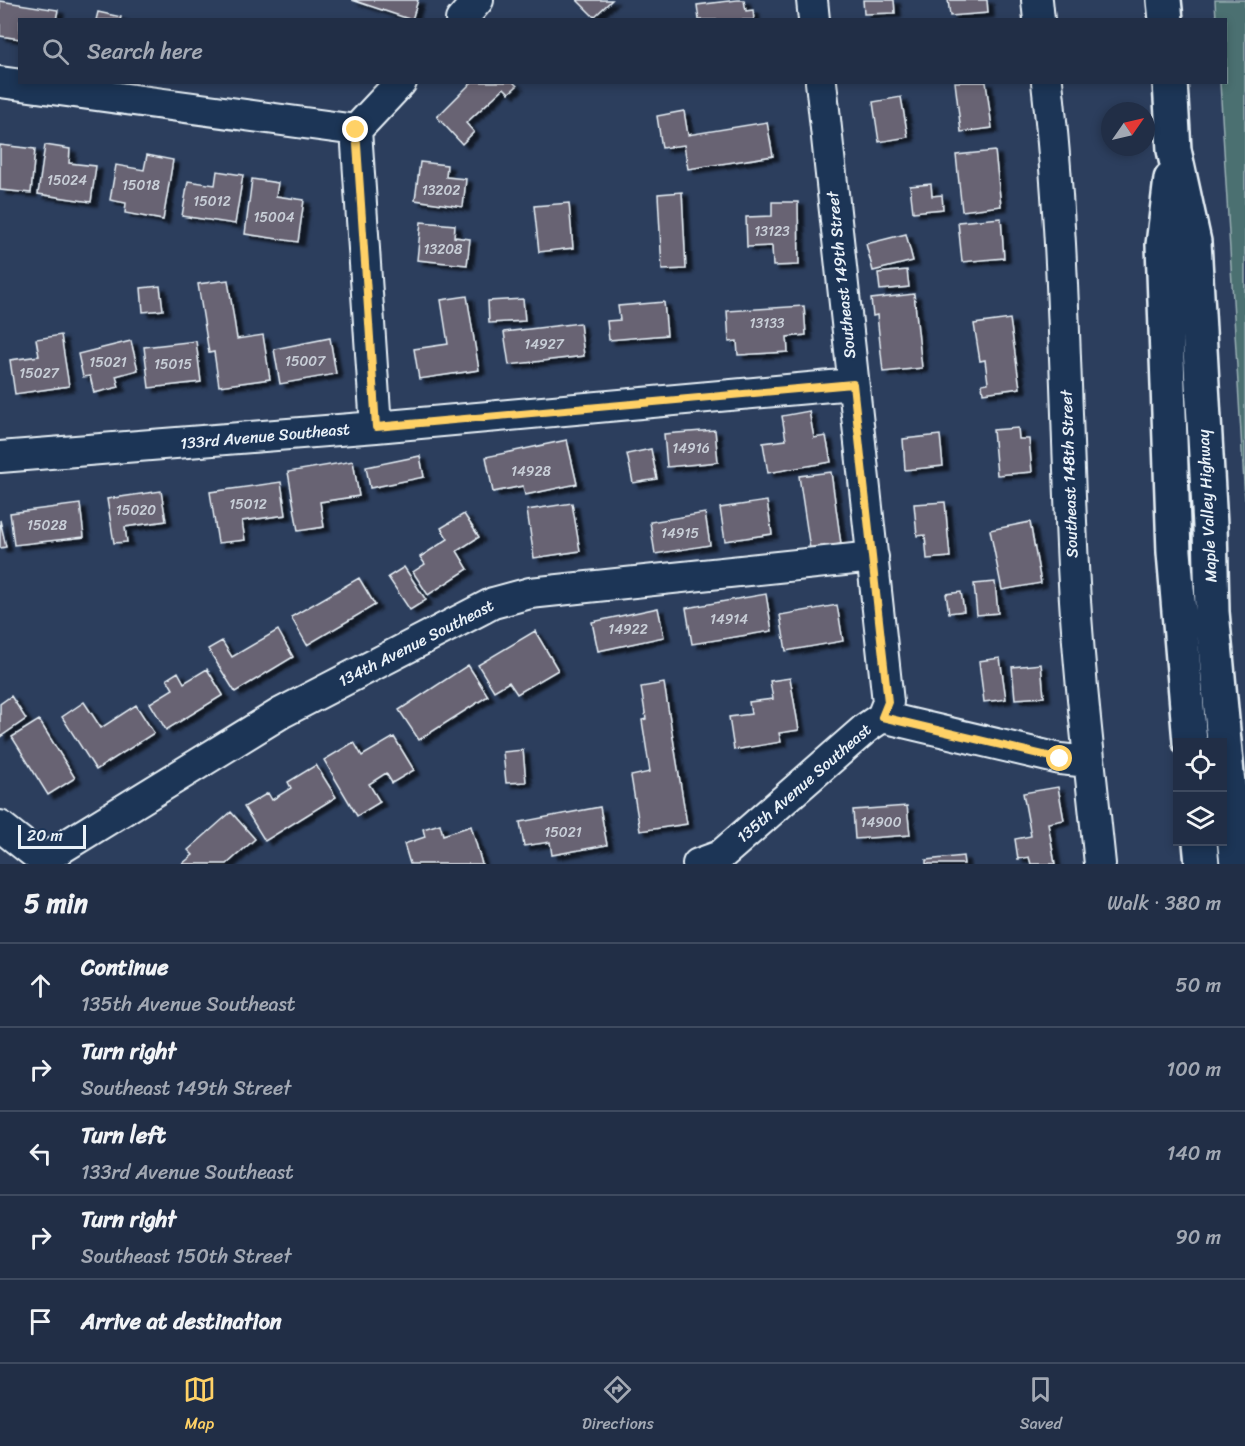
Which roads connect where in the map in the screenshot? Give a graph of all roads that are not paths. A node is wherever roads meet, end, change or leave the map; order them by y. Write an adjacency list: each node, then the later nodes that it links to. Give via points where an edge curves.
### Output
1 (478, 0): 5 (street)
2 (812, 0): 6 (street)
3 (1037, 0): 7 (street)
4 (1164, 0): 8 (main road)
5 (462, 18)
6 (814, 18)
7 (1039, 18)
8 (1166, 18)
9 (0, 82): 14 (street)
10 (399, 84): 14 (street)
11 (821, 84): 16 (street, Southeast 149th Street)
12 (1047, 84): 22 (street, Southeast 148th Street, via 1055,157 1073,569)
13 (1170, 84): 15 (main road, Maple Valley Highway)
14 (356, 130): 17 (street)
15 (1174, 150): 21 (main road, Maple Valley Highway, via 1163,245 1174,552); 29 (main road, Maple Valley Highway, via 1194,242 1212,612)
16 (853, 384): 17 (street, 133rd Avenue Southeast); 19 (street, Southeast 149th Street)
17 (376, 427): 18 (street, 133rd Avenue Southeast)
18 (0, 457)
19 (873, 557): 20 (street, Southeast 149th Street, via 888,702); 25 (street, 134th Avenue Southeast, via 530,593 493,603 281,713)
20 (882, 717): 22 (street, 135th Avenue Southeast, via 1060,759); 26 (street, 135th Avenue Southeast, via 720,856)
21 (1190, 738)
22 (1089, 762): 27 (street, Southeast 148th Street)
23 (0, 826): 25 (street)
24 (1200, 846): 28 (main road)
25 (33, 860)
26 (698, 864)
27 (1100, 864)
28 (1202, 864)
29 (1238, 864)

